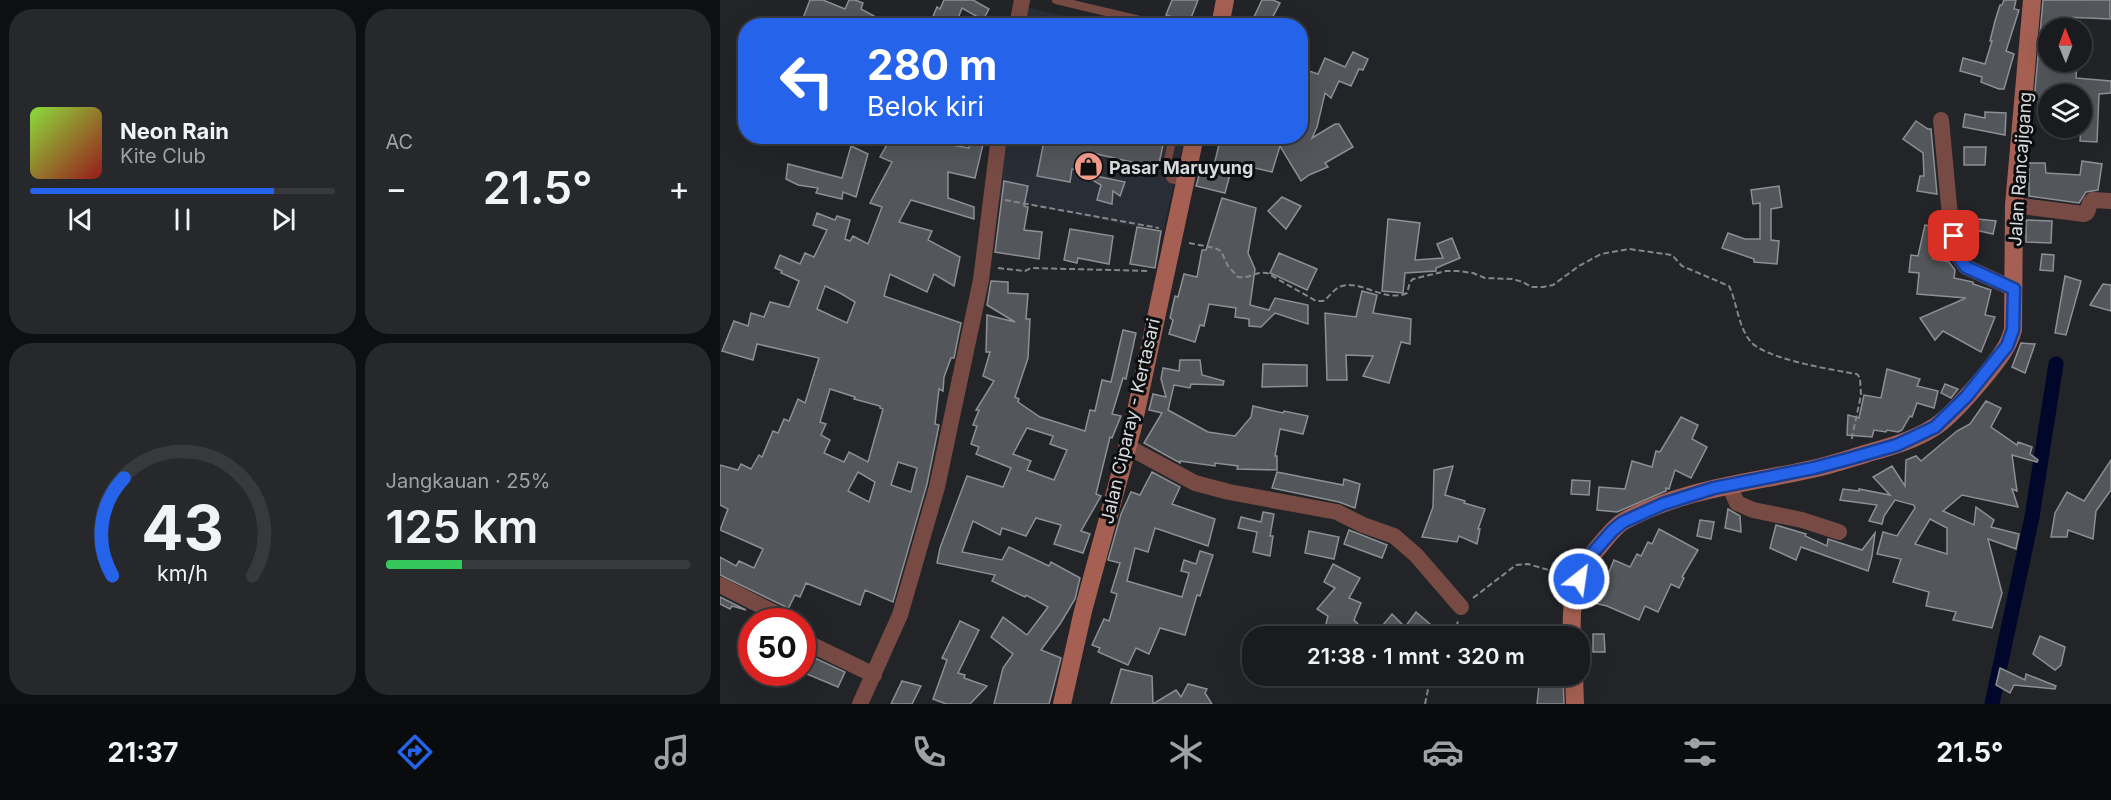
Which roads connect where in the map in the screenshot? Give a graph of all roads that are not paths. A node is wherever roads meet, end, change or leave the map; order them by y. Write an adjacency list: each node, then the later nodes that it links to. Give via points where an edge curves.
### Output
1 (1022, 0): 5 (street)
2 (1056, 0): 6 (lane)
3 (1225, 0): 7 (main road)
4 (2032, 0): 14 (main road, Jalan Rancajigang)
5 (1019, 18)
6 (1132, 18)
7 (1222, 18)
8 (1941, 120): 15 (street, via 1958,256 1966,267)
9 (998, 144): 24 (street, via 983,266 937,487 900,615)
10 (1171, 144): 12 (lane, via 1166,169 1171,179)
11 (1193, 144): 12 (main road, Jalan Ciparay - Kertasari)
12 (1184, 182): 16 (main road, Jalan Ciparay - Kertasari)
13 (2111, 201): 14 (street, via 2093,200 2084,214)
14 (2014, 204): 15 (main road, Jalan Rancajigang)
15 (2014, 289): 17 (main road, Jalan Rancajigang, via 2013,330 2007,346 1966,397 1935,427 1897,445 1848,459)
16 (1128, 447): 20 (street, via 1195,483 1337,512 1394,536); 27 (main road, Jalan Ciparay - Kertasari)
17 (1729, 485): 18 (street, via 1737,503 1753,510); 22 (main road, Jalan Rancajigang, via 1669,502 1613,530 1590,556 1579,579 1573,595)
18 (1839, 532)
19 (720, 585): 21 (street)
20 (1461, 607)
21 (765, 608)
22 (1572, 626)
23 (816, 647): 24 (street)
24 (873, 675): 26 (street)
25 (1574, 686): 28 (main road)
26 (860, 704)
27 (1062, 704)
28 (1575, 704)

